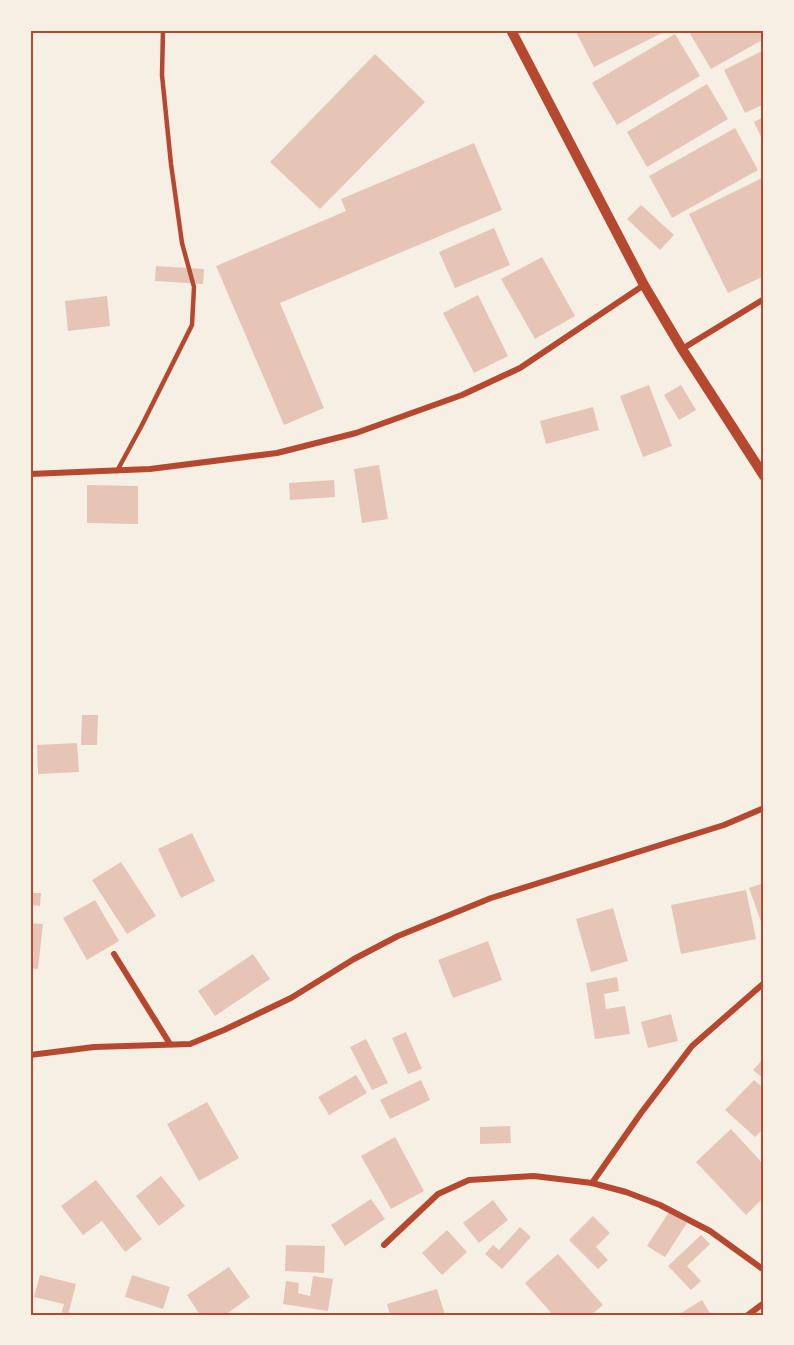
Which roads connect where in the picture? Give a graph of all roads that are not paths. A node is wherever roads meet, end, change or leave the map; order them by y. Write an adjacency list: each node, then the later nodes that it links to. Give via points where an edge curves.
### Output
1 (163, 30): 6 (lane, via 162,75 171,164 182,243 194,287 192,325)
2 (511, 30): 3 (street)
3 (644, 285): 5 (street); 6 (street, via 520,368 462,395 356,433 277,453)
4 (764, 299): 5 (street)
5 (682, 349): 8 (street)
6 (117, 471): 7 (street)
7 (30, 474)
8 (764, 477)
9 (764, 808): 12 (street, via 724,825 491,898 398,936 291,998 224,1030 190,1044)
10 (114, 954): 12 (street)
11 (764, 983): 14 (street, via 692,1046)
12 (170, 1044): 13 (street)
13 (30, 1055)
14 (592, 1183): 15 (street, via 534,1176 469,1180 438,1194); 16 (street, via 660,1205 710,1231)
15 (384, 1245)
16 (764, 1270)
17 (764, 1303): 18 (street)
18 (747, 1315)

